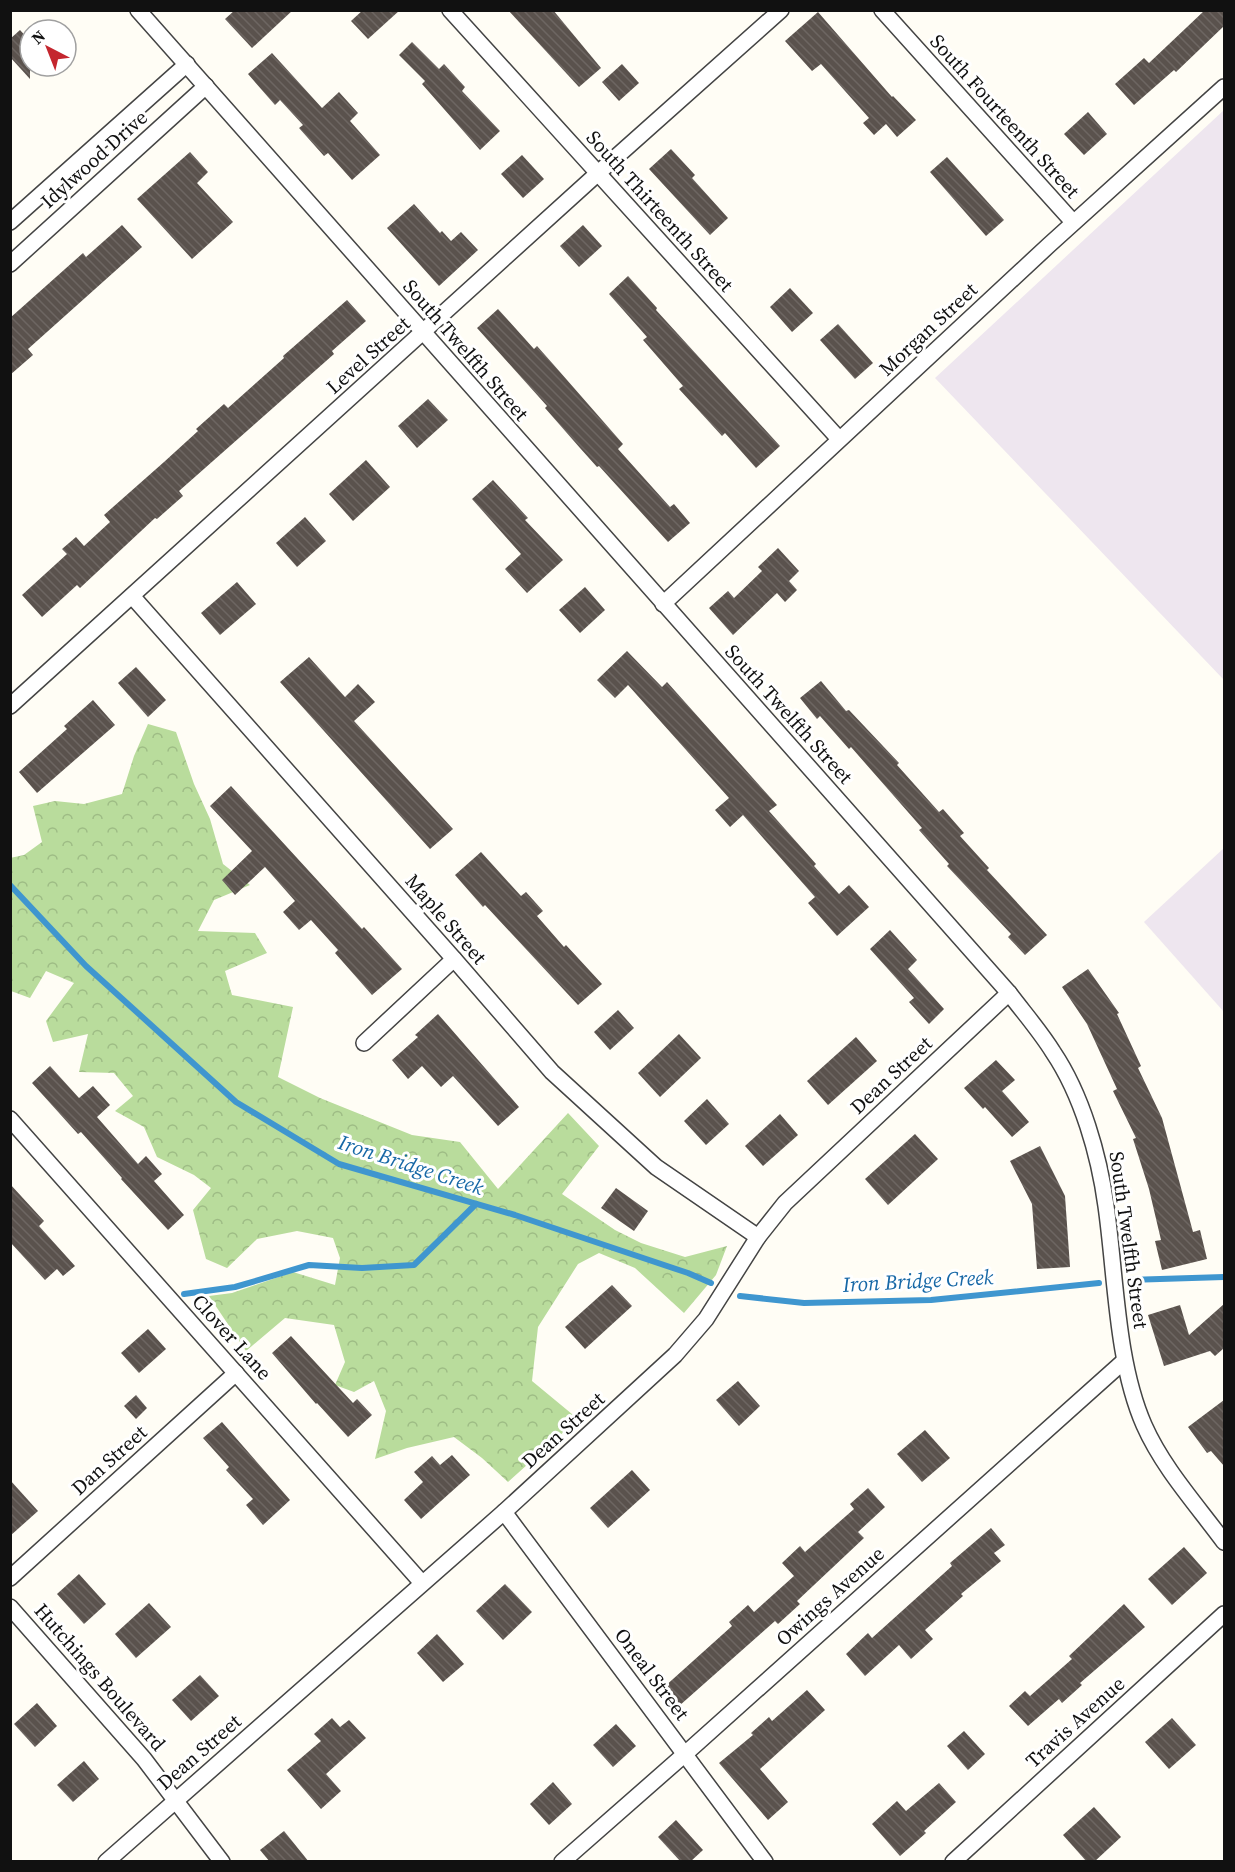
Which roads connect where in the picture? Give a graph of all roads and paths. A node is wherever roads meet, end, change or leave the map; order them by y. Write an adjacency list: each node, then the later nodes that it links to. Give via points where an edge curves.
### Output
1 (138, 10): 5 (street, South Twelfth Street)
2 (450, 10): 8 (street, South Thirteenth Street)
3 (781, 10): 8 (street, Level Street)
4 (882, 10): 10 (street, South Fourteenth Street)
5 (187, 64): 6 (street, South Twelfth Street); 9 (street, Idylwood Drive)
6 (206, 86): 11 (street, Idylwood Drive); 12 (street, South Twelfth Street)
7 (1224, 87): 10 (street, Morgan Street)
8 (597, 174): 12 (street, Level Street); 13 (street, South Thirteenth Street)
9 (10, 222)
10 (1073, 222): 13 (street, Morgan Street)
11 (10, 264)
12 (423, 333): 14 (street, Level Street); 15 (street, South Twelfth Street)
13 (839, 439): 15 (street, Morgan Street)
14 (132, 596): 16 (street, Level Street); 17 (street, Maple Street)
15 (663, 604): 18 (street, South Twelfth Street)
16 (10, 706)
17 (454, 959): 19 (street); 21 (street, Maple Street, via 552,1072 656,1167)
18 (1009, 993): 21 (street, Dean Street, via 797,1191); 22 (street, South Twelfth Street, via 1054,1052 1088,1126 1106,1204)
19 (364, 1043)
20 (10, 1119): 23 (street, Clover Lane)
21 (758, 1237): 24 (street, Dean Street, via 694,1336)
22 (1124, 1361): 25 (street, South Twelfth Street, via 1144,1424 1162,1460); 30 (street, Owings Avenue)
23 (236, 1373): 26 (street, Dan Street); 27 (street, Clover Lane)
24 (504, 1512): 27 (street, Dean Street); 30 (street, Oneal Street)
25 (1224, 1542)
26 (10, 1578)
27 (422, 1583): 31 (street, Dean Street)
28 (10, 1607): 31 (street, Hutchings Boulevard)
29 (1224, 1614): 36 (street, Travis Avenue)
30 (685, 1754): 34 (street, Owings Avenue); 35 (street, Oneal Street)
31 (177, 1800): 32 (street, Dean Street); 33 (street, Hutchings Boulevard)
32 (106, 1862)
33 (222, 1862)
34 (562, 1862)
35 (765, 1862)
36 (953, 1862)

